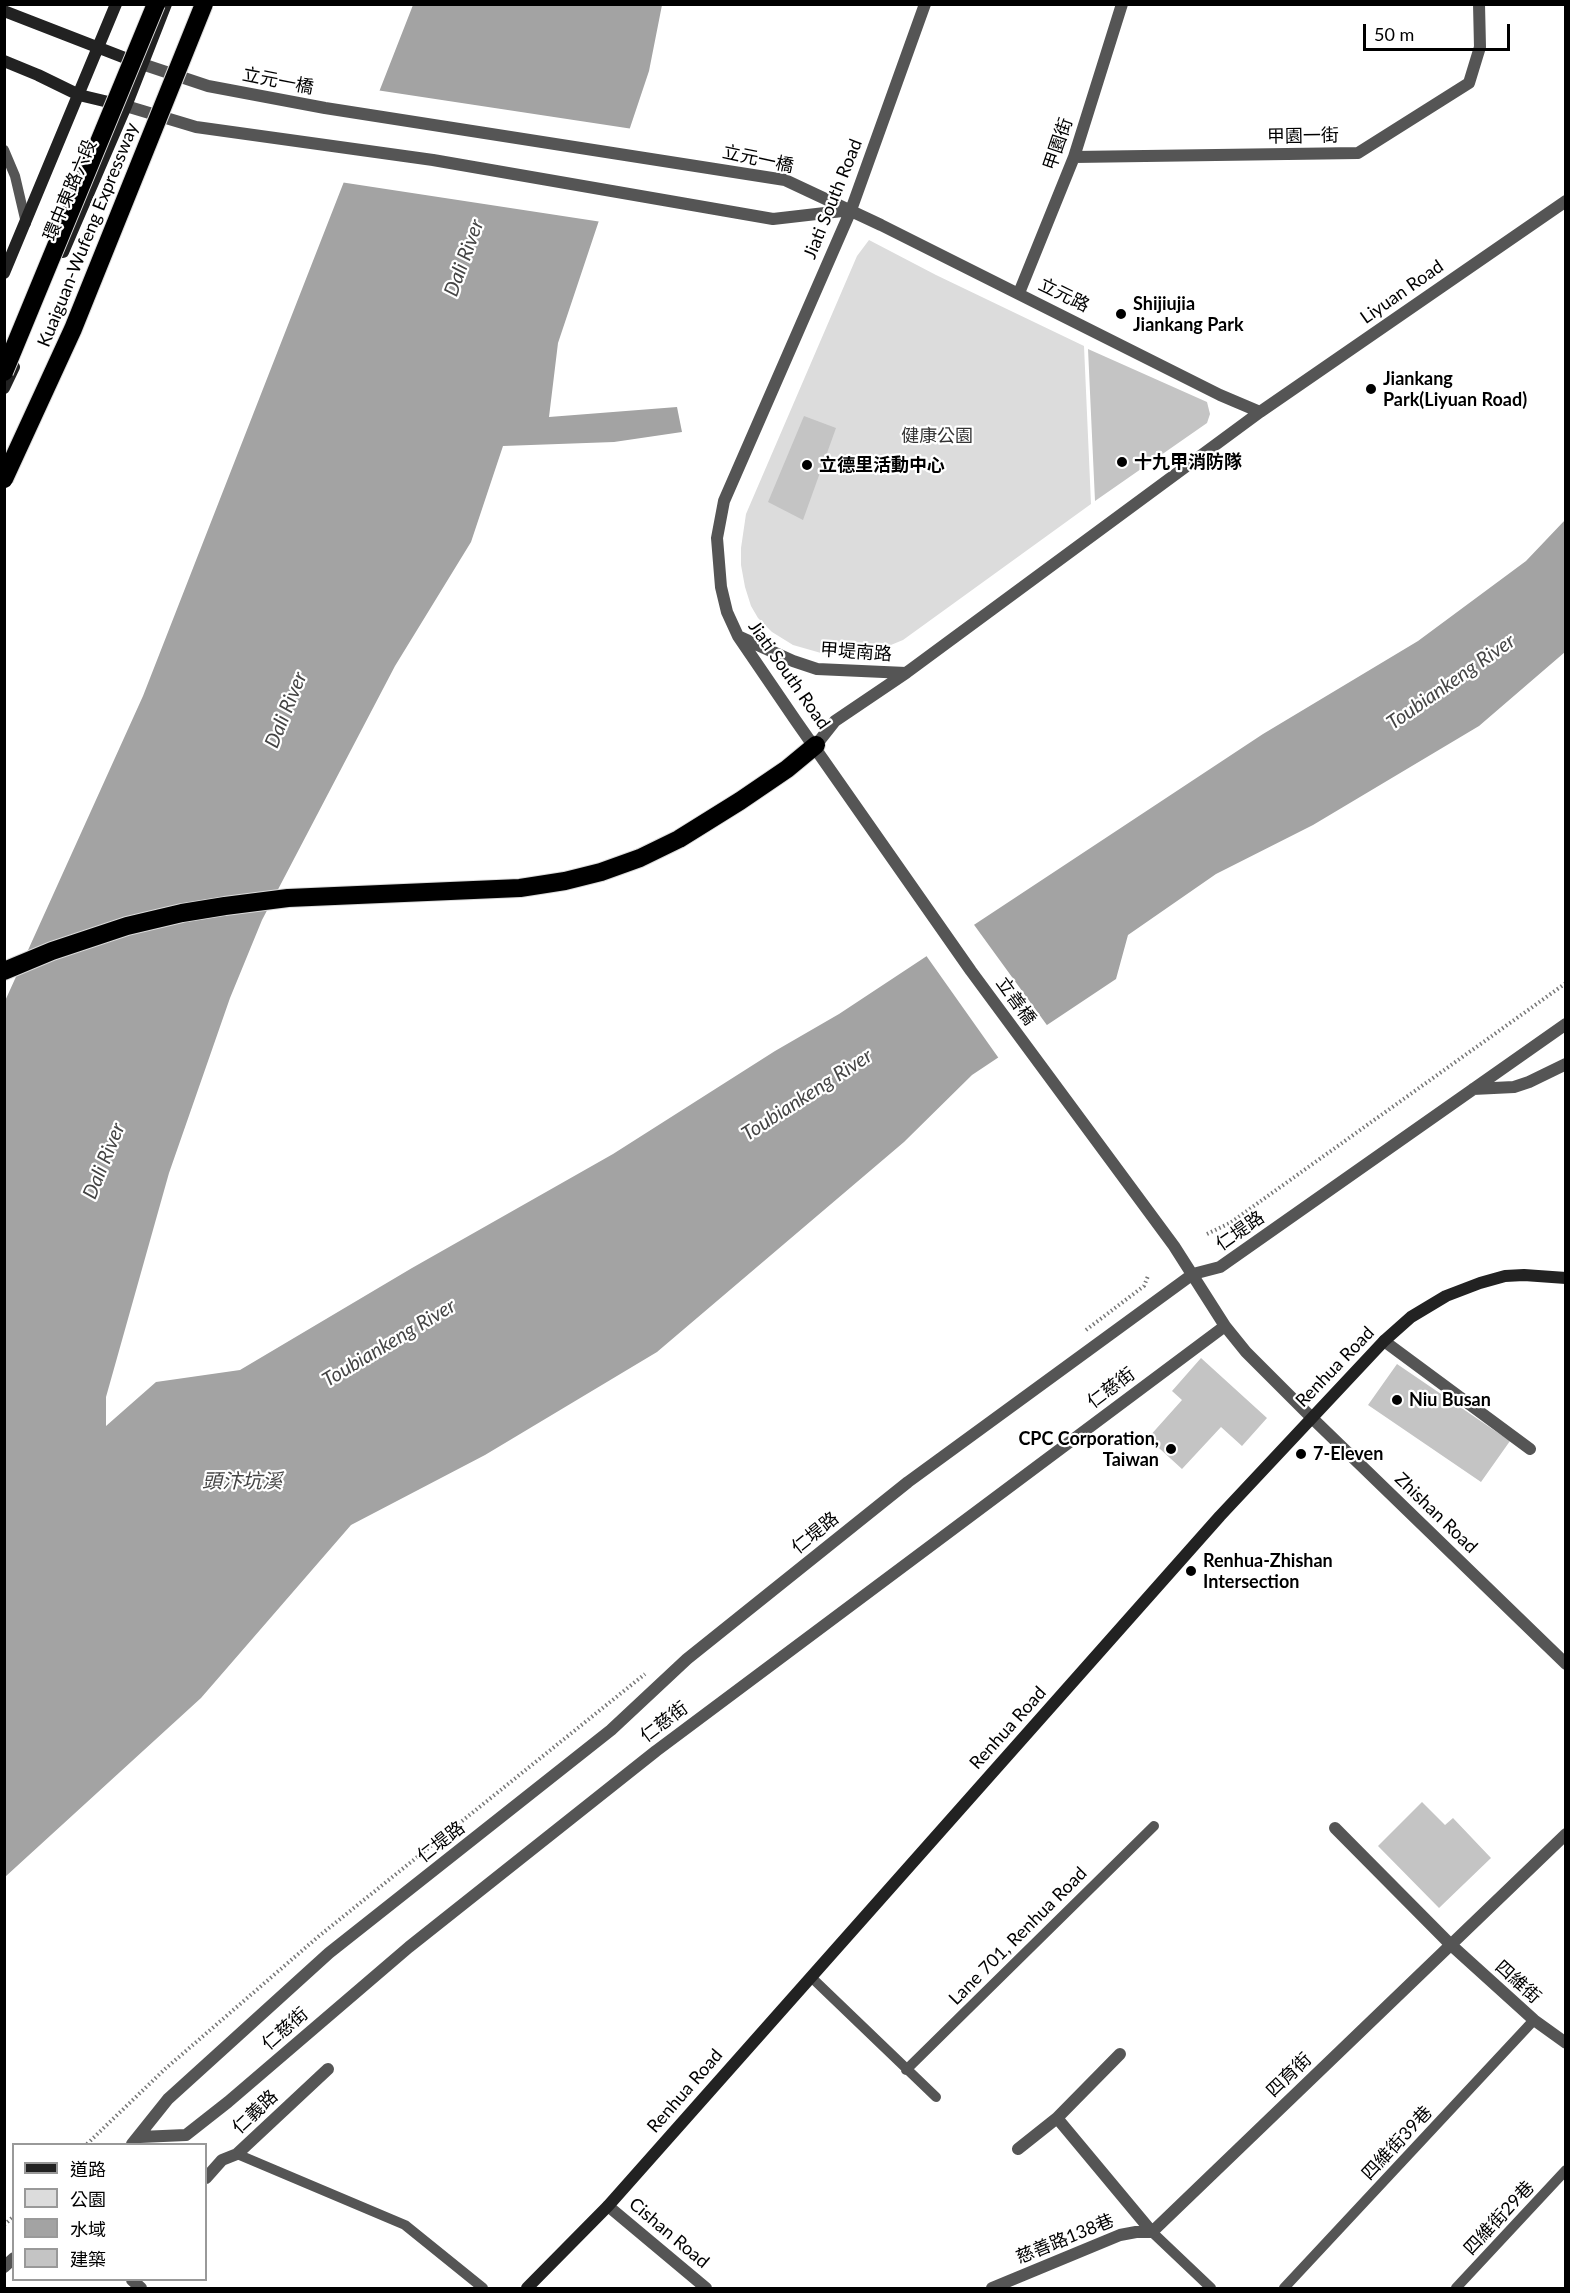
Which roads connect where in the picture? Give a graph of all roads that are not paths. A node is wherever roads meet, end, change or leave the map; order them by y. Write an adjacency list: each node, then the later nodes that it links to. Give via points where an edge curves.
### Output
1 (116, 4): 9 (main road)
2 (156, 4): 21 (highway, Kuaiguan-Wufeng Expressway, bridge)
3 (166, 4): 11 (main road, 環中東路六段)
4 (204, 4): 24 (highway, Kuaiguan-Wufeng Expressway, bridge, via 73,329)
5 (925, 4): 17 (street, Jiati South Road)
6 (1122, 4): 15 (street, 甲園街)
7 (1479, 4): 15 (street, 甲園一街, via 1480,47 1469,83 1358,153)
8 (4, 11): 9 (main road)
9 (98, 49): 11 (main road); 12 (main road)
10 (4, 61): 12 (main road)
11 (142, 64): 13 (main road, 環中東路六段); 17 (street, 立元一橋, via 208,86 325,108 785,180)
12 (79, 95): 13 (main road); 18 (main road)
13 (126, 106): 17 (street, via 196,127 433,160 762,218); 22 (main road, 環中東路六段)
14 (4, 150): 18 (lane)
15 (1074, 156): 20 (street, 甲園街)
16 (1566, 201): 23 (street, Liyuan Road)
17 (851, 210): 20 (street, 立元路); 25 (street, Jiati South Road, via 722,509 717,538 719,569 727,612)
18 (27, 223): 19 (main road)
19 (4, 273)
20 (1019, 293): 23 (street, 立元路)
21 (4, 372)
22 (4, 388)
23 (1260, 412): 26 (street, Jiati South Road)
24 (4, 479)
25 (738, 636): 26 (street, 甲堤南路, via 817,669); 27 (street, Jiati South Road)
26 (906, 673): 27 (street, Jiati South Road, via 835,721)
27 (816, 745): 28 (highway, via 740,801 679,839 601,872 519,888 288,898 182,913 127,926); 32 (street, 立善橋, via 971,971)
28 (4, 970)
29 (1566, 1024): 31 (street, 仁堤路)
30 (1566, 1064): 31 (street, via 1514,1087)
31 (1472, 1089): 32 (street, 仁堤路, via 1220,1267)
32 (1193, 1274): 34 (street, Zhishan Road); 51 (street, 仁堤路, via 908,1482 687,1659 611,1730 329,1953 168,2099)
33 (1566, 1278): 35 (main road, Renhua Road, via 1505,1276 1480,1283 1446,1296 1410,1317)
34 (1225, 1326): 36 (street, Zhishan Road); 51 (street, 仁慈街, via 656,1750 409,1947 186,2135)
35 (1384, 1341): 36 (main road, Renhua Road); 37 (street)
36 (1311, 1417): 38 (street, Zhishan Road); 43 (main road, Renhua Road)
37 (1530, 1449)
38 (1566, 1664)
39 (1154, 1826): 48 (lane, Lane 701, Renhua Road)
40 (1335, 1828): 42 (street)
41 (1566, 1834): 42 (street, 四育街)
42 (1450, 1944): 44 (street, 四維街); 57 (street, 四育街)
43 (811, 1977): 48 (lane); 56 (main road, Renhua Road)
44 (1534, 2020): 45 (street, 四維街); 63 (lane, 四維街39巷)
45 (1566, 2043)
46 (1120, 2054): 50 (street)
47 (328, 2069): 53 (street, 仁義路)
48 (906, 2070): 49 (lane)
49 (936, 2097)
50 (1057, 2118): 52 (street); 57 (street)
51 (141, 2142)
52 (1018, 2149)
53 (237, 2154): 55 (street, 仁義路, via 222,2160); 58 (lane, via 405,2225)
54 (1566, 2170): 64 (lane, 四維街29巷)
55 (207, 2177)
56 (608, 2206): 59 (main road, Renhua Road); 60 (street, Cishan Road)
57 (1152, 2232): 61 (street, 慈善路138巷, via 1120,2235); 62 (lane)
58 (483, 2289)
59 (527, 2289)
60 (706, 2289)
61 (992, 2289)
62 (1211, 2289)
63 (1284, 2289)
64 (1456, 2289)

